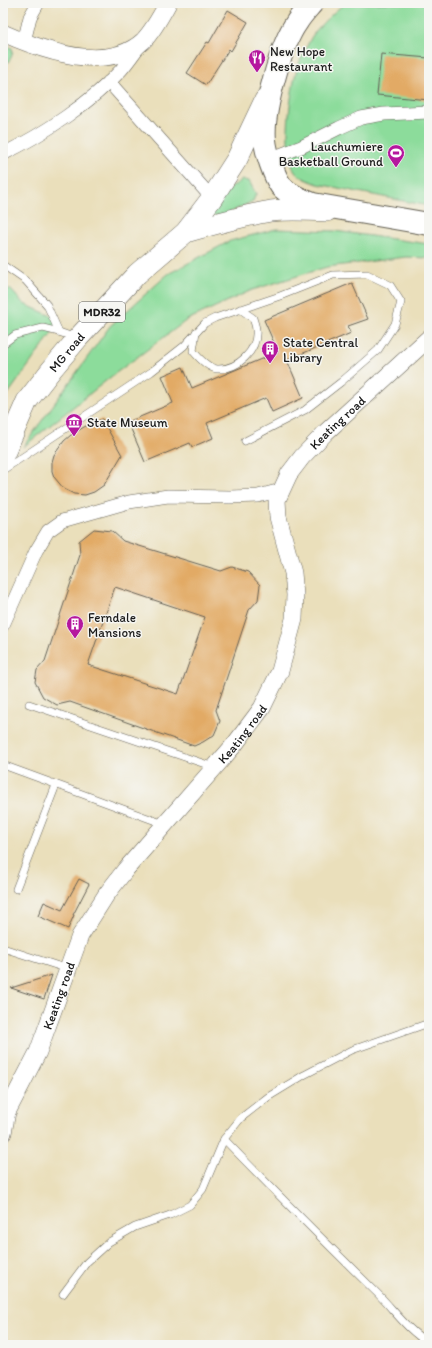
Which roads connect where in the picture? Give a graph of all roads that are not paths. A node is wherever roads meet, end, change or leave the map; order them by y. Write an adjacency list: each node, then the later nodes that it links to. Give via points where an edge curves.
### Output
1 (38, 3): 6 (street, via 30,17)
2 (168, 3): 5 (street)
3 (312, 3): 7 (highway, via 296,22 286,42)
4 (3, 33): 6 (street)
5 (143, 41): 6 (street, via 128,52 91,58); 8 (street)
6 (24, 42)
7 (274, 80): 11 (highway, via 265,121); 12 (main road, MG road / MDR32, via 241,153)
8 (109, 82): 10 (street, via 74,111); 12 (street)
9 (429, 112): 11 (street, via 361,118 301,147)
10 (3, 154)
11 (269, 159): 13 (highway, via 281,186 295,197 313,204)
12 (212, 198): 15 (main road, MG road / MDR32)
13 (355, 212): 14 (highway); 15 (main road, MG road / MDR32, via 272,211)
14 (429, 224)
15 (186, 232): 19 (main road, MG road / MDR32)
16 (3, 265): 19 (lane, via 26,281)
17 (240, 309): 18 (lane, via 205,323); 18 (lane, via 253,318 256,331 247,356 234,366 216,369 201,361 193,351); 24 (lane, via 333,275 367,274 390,285 400,302 395,324 378,350 305,410)
18 (196, 332): 26 (lane, via 184,346 151,372)
19 (68, 335): 21 (lane, via 43,328 15,335); 22 (main road, MG road / MDR32)
20 (429, 338): 27 (street, Keating road, via 321,437 289,474)
21 (3, 344)
22 (27, 401): 23 (main road, MDR32); 25 (main road, MG road)
23 (3, 431)
24 (245, 441)
25 (3, 456)
26 (3, 470)
27 (281, 490): 28 (street, via 258,496 168,496 129,502 62,521 48,531 36,551); 31 (street, Keating road, via 277,500 278,517 293,573 294,619 280,671 262,708)
28 (3, 625)
29 (28, 704): 31 (lane)
30 (3, 765): 32 (lane)
31 (215, 767): 33 (street, Keating road)
32 (56, 785): 33 (lane); 34 (lane)
33 (165, 824): 36 (street, Keating road, via 106,895 80,936)
34 (16, 889)
35 (3, 948): 36 (lane)
36 (68, 969): 38 (street, Keating road, via 38,1052 7,1112)
37 (429, 1023): 39 (lane, via 352,1050 304,1075 268,1097 241,1118)
38 (3, 1132)
39 (224, 1139): 40 (lane, via 202,1189 190,1205 135,1227 108,1242 87,1262); 41 (lane, via 418,1337)
40 (63, 1294)
41 (429, 1343)

